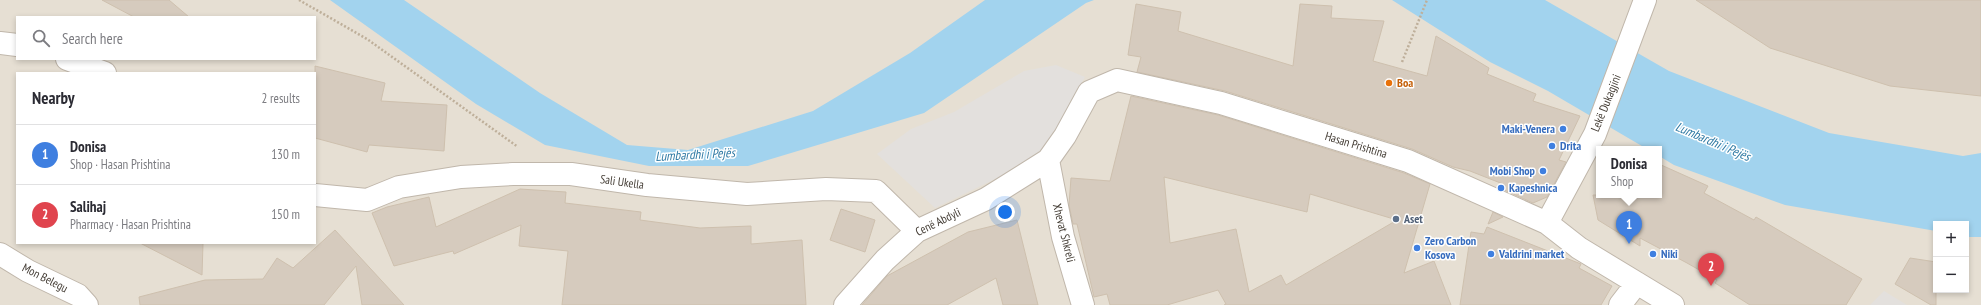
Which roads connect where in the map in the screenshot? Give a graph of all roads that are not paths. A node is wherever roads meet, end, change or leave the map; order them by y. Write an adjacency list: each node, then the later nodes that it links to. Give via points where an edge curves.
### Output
1 (1645, 0): 8 (street, Lekë Dukagjini, via 1595,134)
2 (0, 43): 3 (street)
3 (16, 45)
4 (70, 60): 5 (street)
5 (102, 72)
6 (1048, 160): 8 (street, Hasan Prishtina, via 1065,136 1089,92 1117,80 1221,103 1408,161); 9 (street, Cenë Abdyli, via 986,200); 14 (street, Xhevat Shkreli, via 1064,237)
7 (316, 195): 9 (street, Sali Ukella, via 367,200 399,187 461,177 513,174 571,174 647,185 747,194 826,189 876,191)
8 (1547, 223): 11 (street, Hasan Prishtina, via 1579,248)
9 (916, 231): 13 (street, Cenë Abdyli, via 885,260)
10 (0, 254): 12 (street, Mon Belegu, via 28,271 78,295)
11 (1637, 283): 15 (street); 16 (street, Hasan Prishtina)
12 (87, 305)
13 (845, 305)
14 (1083, 305)
15 (1620, 305)
16 (1673, 305)

